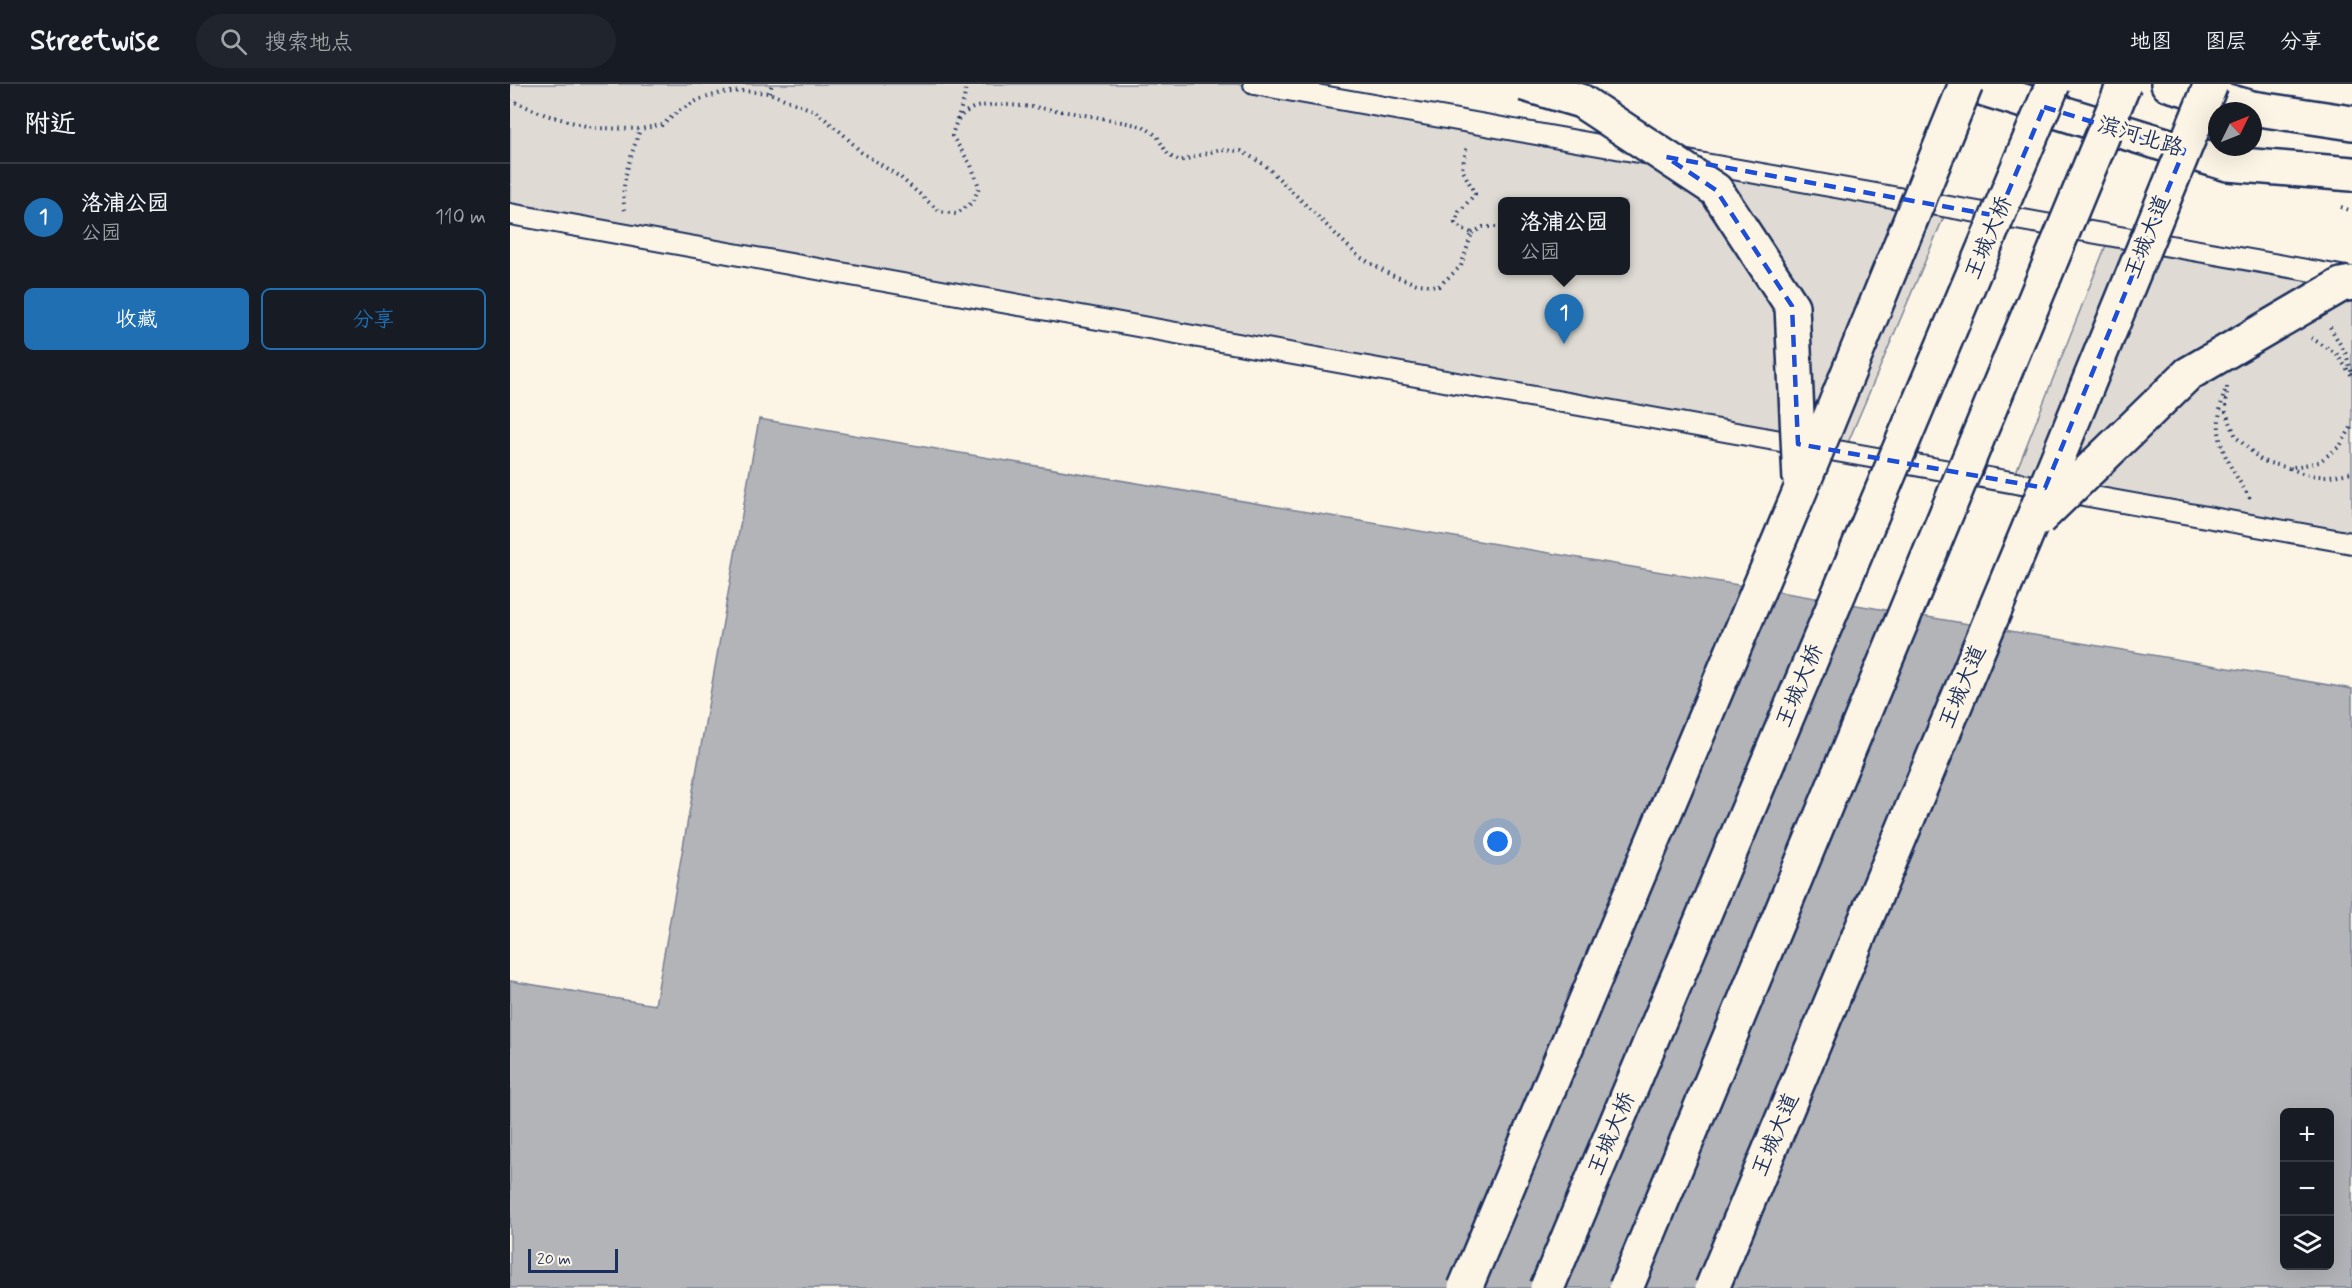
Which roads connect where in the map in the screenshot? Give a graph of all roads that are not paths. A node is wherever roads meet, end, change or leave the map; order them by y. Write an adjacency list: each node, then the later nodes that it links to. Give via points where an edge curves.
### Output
1 (1254, 84): 14 (street)
2 (1524, 84): 15 (main road, bridge, via 1581,101 1716,190 1792,306)
3 (1967, 84): 10 (main road, 滨河北路); 15 (main road, bridge)
4 (2053, 84): 19 (main road, 王城大桥, bridge)
5 (2124, 84): 20 (main road, bridge)
6 (2168, 84): 8 (main road)
7 (2211, 84): 16 (main road, 王城大道, bridge)
8 (2254, 101): 9 (main road)
9 (2352, 123)
10 (2208, 149)
11 (2237, 156): 12 (main road, 滨河北路)
12 (2352, 174)
13 (510, 214): 17 (street)
14 (2352, 280): 16 (main road, bridge, via 2188,374)
15 (1800, 491): 18 (main road, bridge)
16 (2029, 528): 21 (main road, 王城大道, bridge)
17 (2352, 543)
18 (1466, 1288)
19 (1547, 1288)
20 (1626, 1288)
21 (1712, 1288)

